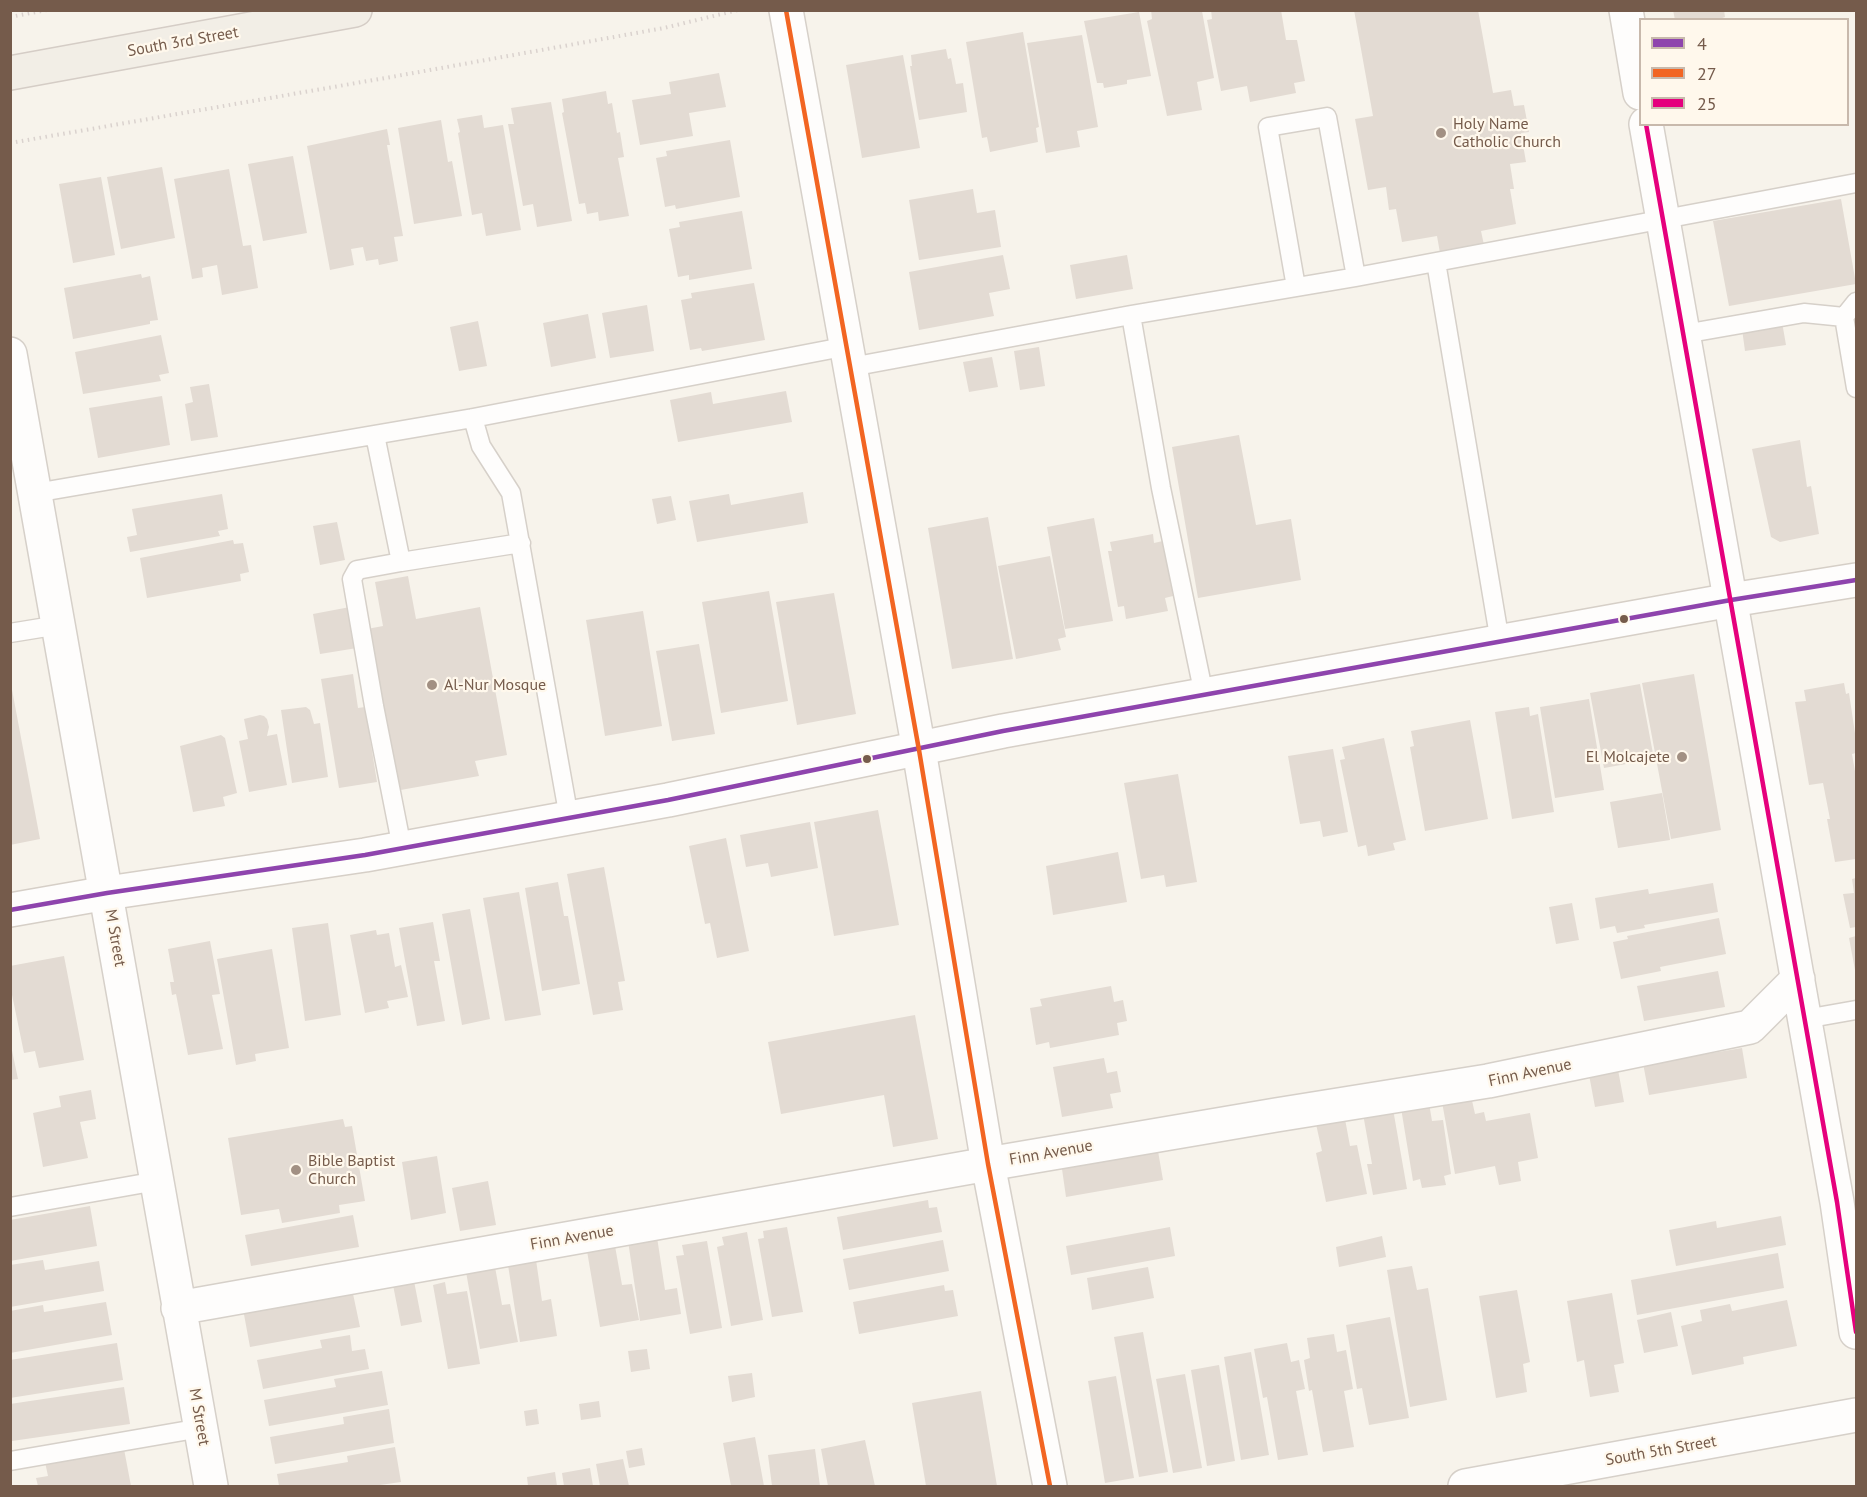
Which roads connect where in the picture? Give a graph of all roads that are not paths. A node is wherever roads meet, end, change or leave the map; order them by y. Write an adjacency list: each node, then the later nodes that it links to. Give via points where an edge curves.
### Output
1 (355, 10): 4 (main road, South 3rd Street)
2 (786, 10): 17 (street)
3 (1626, 10): 5 (street)
4 (10, 73)
5 (1639, 82)
6 (1646, 126): 8 (street)
7 (1857, 183): 8 (lane)
8 (1663, 220): 9 (lane); 15 (street)
9 (1436, 261): 10 (lane); 29 (lane)
10 (1356, 277): 11 (lane); 11 (lane, via 1328,117 1268,127)
11 (1296, 287): 13 (lane)
12 (1857, 302): 14 (lane)
13 (1131, 315): 17 (lane); 30 (lane, via 1161,488)
14 (1844, 317): 15 (lane, via 1804,313); 18 (lane)
15 (1684, 334): 26 (street)
16 (10, 354): 19 (street, M Street)
17 (849, 357): 20 (lane); 31 (street)
18 (1857, 388)
19 (14, 394): 22 (street, M Street)
20 (473, 418): 21 (lane); 23 (lane, via 481,446 511,493)
21 (375, 435): 22 (lane); 24 (lane)
22 (35, 493): 27 (street, M Street)
23 (520, 543): 24 (lane); 32 (lane)
24 (400, 562): 33 (lane, via 357,570 352,579)
25 (1857, 580): 26 (street)
26 (1731, 600): 29 (street); 36 (street)
27 (59, 625): 28 (lane); 34 (street, M Street)
28 (10, 633)
29 (1500, 642): 30 (street)
30 (1204, 695): 31 (street)
31 (919, 750): 32 (street); 39 (street)
32 (569, 818): 33 (street)
33 (402, 848): 34 (street)
34 (107, 893): 35 (street); 40 (street, M Street)
35 (10, 910)
36 (1798, 979): 38 (street); 39 (street, Finn Avenue, via 1750,1027 1488,1082)
37 (1857, 1010): 38 (lane)
38 (1805, 1019): 43 (street)
39 (988, 1164): 42 (street, Finn Avenue); 48 (street)
40 (158, 1181): 41 (lane); 42 (street, M Street)
41 (10, 1207)
42 (178, 1308): 45 (street, M Street)
43 (1857, 1332)
44 (1857, 1415): 49 (street, South 5th Street)
45 (201, 1428): 46 (lane); 47 (street, M Street)
46 (10, 1461)
47 (211, 1486)
48 (1050, 1486)
49 (1465, 1486)

